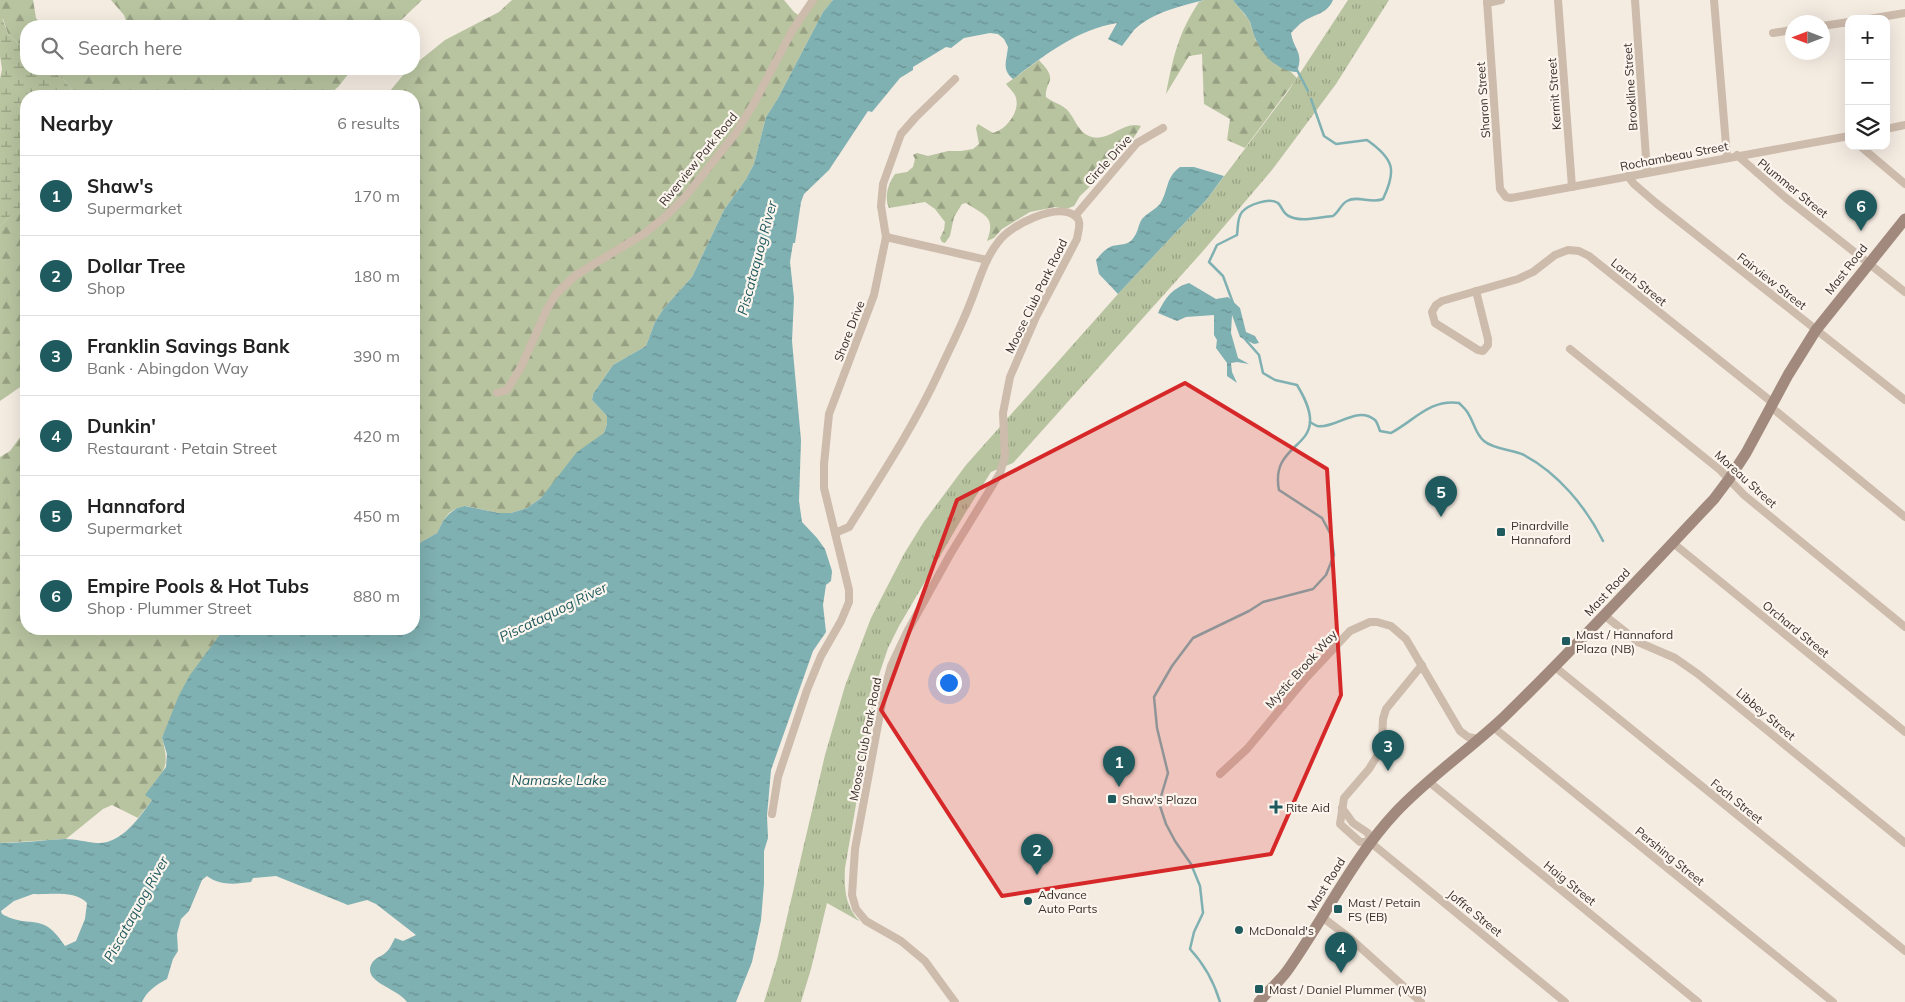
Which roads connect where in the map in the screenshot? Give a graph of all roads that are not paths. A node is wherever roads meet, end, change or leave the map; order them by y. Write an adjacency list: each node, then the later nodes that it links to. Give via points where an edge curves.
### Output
1 (813, 0): 35 (street, Riverview Park Road, via 792,30 746,118 714,162 666,216 645,233 576,275 556,294 507,390)
2 (1501, 0): 6 (street)
3 (1558, 0): 24 (street, Kermit Street)
4 (1635, 0): 21 (street, Brookline Street)
5 (1714, 0): 20 (street)
6 (1487, 1): 25 (street, Sharon Street, via 1500,189)
7 (1905, 13): 8 (street)
8 (1890, 16)
9 (1845, 23): 10 (street)
10 (1830, 25)
11 (1785, 31): 12 (street)
12 (1772, 33)
13 (955, 79): 28 (street, via 901,134 881,192)
14 (1905, 125): 16 (street)
15 (1163, 128): 26 (street, Circle Drive, via 1136,143)
16 (1890, 128)
17 (1845, 137): 19 (street, Rochambeau Street)
18 (1865, 150): 23 (street)
19 (1737, 156): 20 (street, Rochambeau Street); 30 (street, Plummer Street)
20 (1727, 157): 21 (street, Rochambeau Street)
21 (1647, 172): 22 (street, Rochambeau Street)
22 (1628, 176): 24 (street, Rochambeau Street); 33 (street, Fairview Street, via 1656,203)
23 (1905, 184)
24 (1572, 187): 25 (street, Rochambeau Street, via 1511,198)
25 (1505, 196)
26 (1076, 216): 29 (street, via 1058,212 1025,221 1003,236); 57 (street, Moose Club Park Road, via 1080,225 1077,239 1010,377 1003,412 1005,456 1000,473 906,632 891,666 855,849 852,895 856,909 866,921 901,941 925,961)
27 (1905, 219): 30 (main road, Mast Road)
28 (886, 237): 29 (street); 40 (street, Shore Drive, via 870,311 829,414 824,488)
29 (987, 260): 40 (street, via 969,308 922,407 849,527)
30 (1868, 264): 32 (street, Plummer Street); 33 (main road, Mast Road)
31 (1476, 291): 31 (street, Larch Street, via 1438,303 1432,316 1438,325 1483,351 1488,339); 37 (street, Larch Street, via 1523,277 1562,252 1579,251)
32 (1905, 292)
33 (1816, 330): 36 (street, Fairview Street); 37 (main road, Mast Road)
34 (1570, 349): 38 (street, Moreau Street)
35 (497, 393)
36 (1905, 400)
37 (1772, 405): 38 (main road, Mast Road); 39 (street, Larch Street)
38 (1729, 479): 41 (main road, Mast Road); 43 (street, Moreau Street, via 1744,495)
39 (1905, 517)
40 (835, 532): 52 (street, via 850,602 814,669 778,777)
41 (1672, 543): 42 (main road, Mast Road); 47 (street, Orchard Street)
42 (1604, 615): 45 (main road, Mast Road); 54 (street, Libbey Street, via 1638,642 1676,658 1698,674)
43 (1905, 627)
44 (1422, 665): 48 (street, Mystic Brook Way, via 1460,731); 49 (street, Mystic Brook Way, via 1406,639 1391,626 1370,622 1356,627 1306,678 1247,749); 51 (street, via 1386,710 1377,756 1344,798)
45 (1555, 667): 46 (main road, Mast Road); 56 (street, Foch Street)
46 (1493, 727): 48 (main road, Mast Road); 62 (street, Pershing Street)
47 (1905, 732)
48 (1479, 739): 50 (main road, Mast Road)
49 (1220, 774)
50 (1428, 781): 53 (main road, Mast Road); 61 (street, Haig Street)
51 (1342, 808): 53 (street, via 1368,833); 53 (street, via 1340,824 1360,842)
52 (772, 814)
53 (1370, 842): 55 (main road, Mast Road); 60 (street, Joffre Street)
54 (1905, 843)
55 (1322, 917): 58 (main road, Mast Road, via 1287,971); 59 (street)
56 (1905, 952)
57 (955, 1002)
58 (1259, 1002)
59 (1421, 1002)
60 (1565, 1002)
61 (1698, 1002)
62 (1833, 1002)

